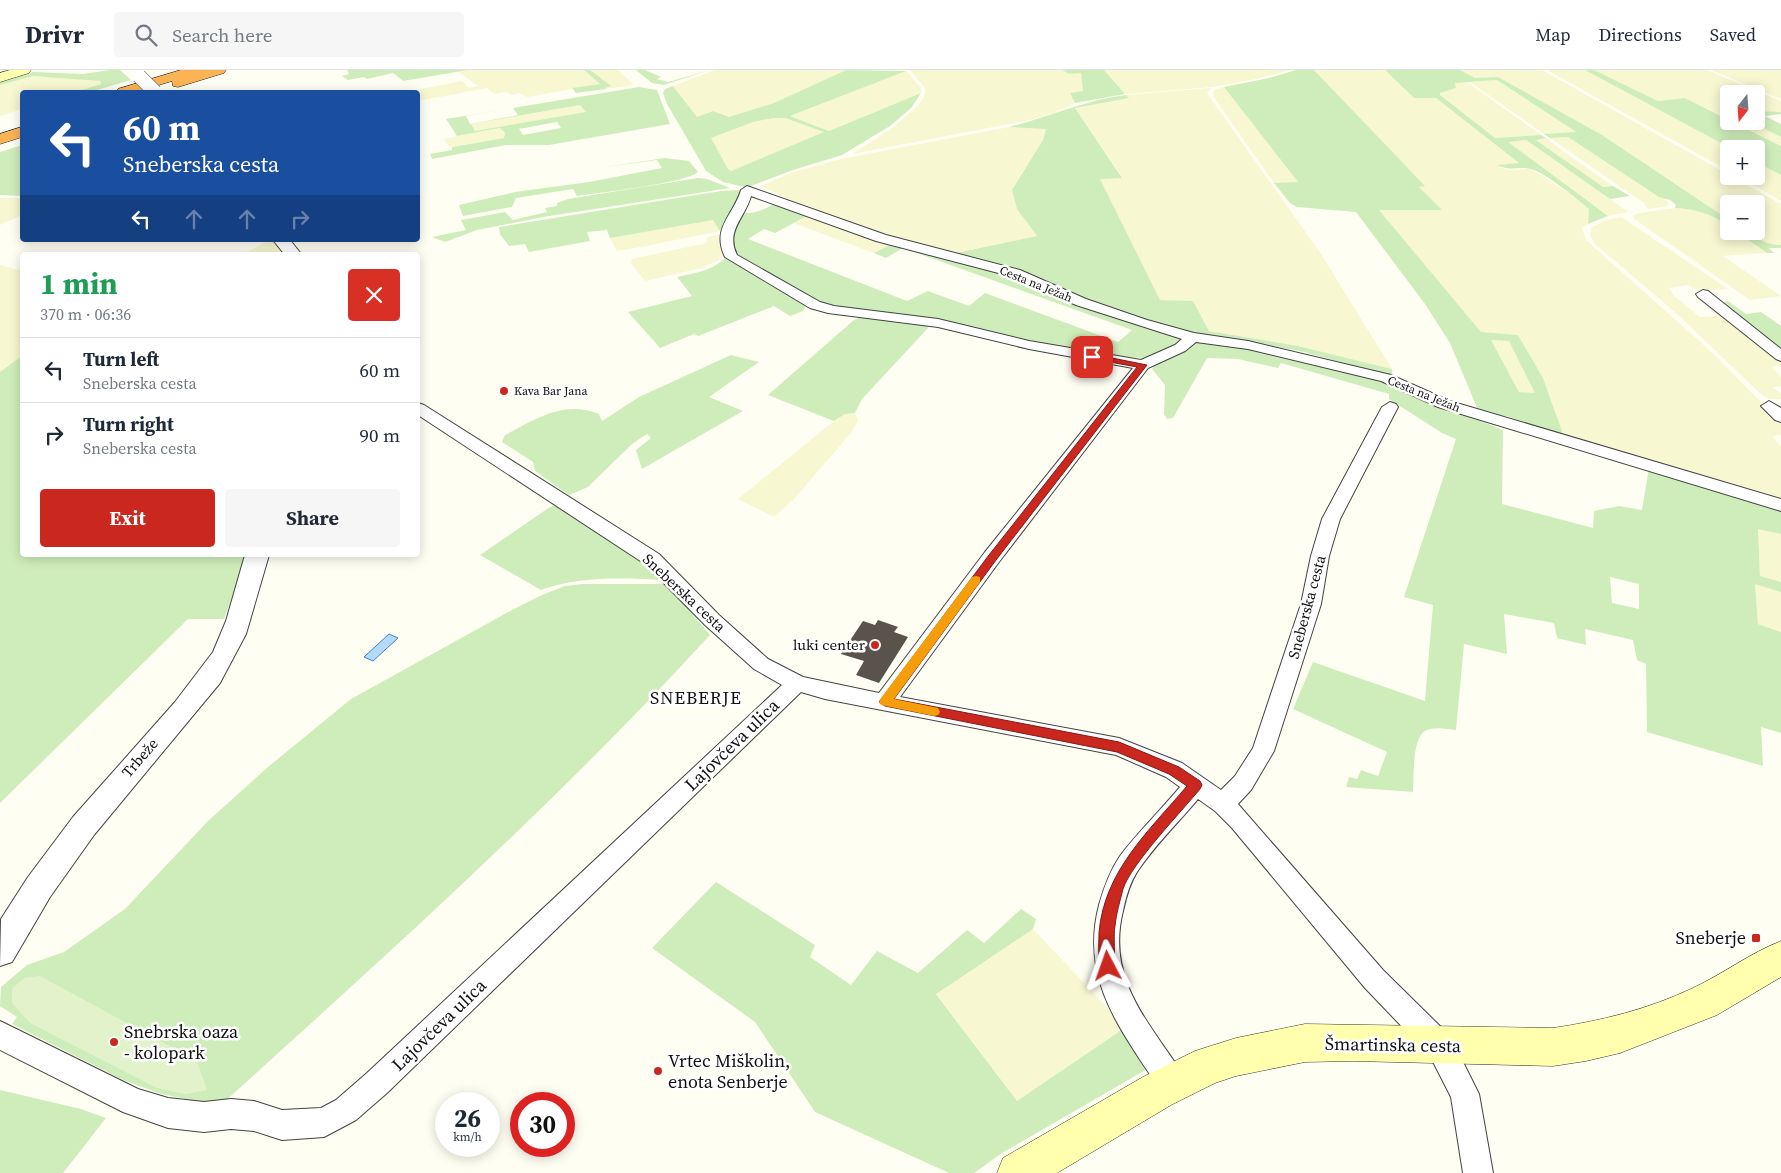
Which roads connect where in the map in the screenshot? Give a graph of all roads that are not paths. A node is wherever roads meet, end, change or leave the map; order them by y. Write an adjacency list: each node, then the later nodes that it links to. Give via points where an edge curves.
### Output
1 (24, 70): 5 (main road)
2 (195, 70): 6 (highway)
3 (219, 70): 8 (highway)
4 (136, 73): 7 (street, bridge)
5 (0, 78)
6 (130, 90)
7 (153, 90)
8 (154, 90)
9 (20, 125): 10 (highway)
10 (0, 131)
11 (20, 133): 12 (highway)
12 (0, 139)
13 (283, 242): 14 (street)
14 (291, 252)
15 (1703, 294): 17 (street)
16 (1193, 336): 18 (street, via 1180,348); 18 (street, Cesta na Ježah, via 1081,302 1015,273 882,238 747,190 725,237 732,257 815,305 854,314 956,326 1029,345); 23 (street, Cesta na Ježah, via 1248,344 1386,378 1444,404)
17 (1781, 356)
18 (1142, 365): 26 (street, via 992,557)
19 (1769, 406): 22 (street)
20 (1390, 407): 28 (street, Sneberska cesta, via 1331,519 1311,604 1263,751 1243,782)
21 (420, 409): 25 (street, Sneberska cesta, via 652,559 761,664)
22 (1781, 417)
23 (1781, 505)
24 (256, 557): 29 (street, Trbeže, via 223,657 88,820 39,888)
25 (797, 683): 26 (street, Sneberska cesta); 31 (street, Lajovčeva ulica, via 377,1084 346,1110 324,1122 282,1125 254,1116 204,1117 168,1113 133,1102)
26 (885, 702): 27 (street, Sneberska cesta, via 1119,747 1174,770)
27 (1196, 785): 28 (street, Sneberska cesta); 33 (street, via 1129,864 1117,885 1107,924 1106,952 1111,980 1122,1005)
28 (1223, 804): 32 (street, Sneberska cesta, via 1374,979)
29 (0, 951)
30 (1781, 958): 32 (main road, Šmartinska cesta, via 1704,1002 1620,1034 1553,1048)
31 (0, 1035)
32 (1440, 1046): 33 (main road, Šmartinska cesta, via 1305,1043 1209,1064); 35 (street, Sneberska cesta, via 1466,1094)
33 (1172, 1083): 34 (main road, Šmartinska cesta)
34 (1018, 1173)
35 (1478, 1173)

